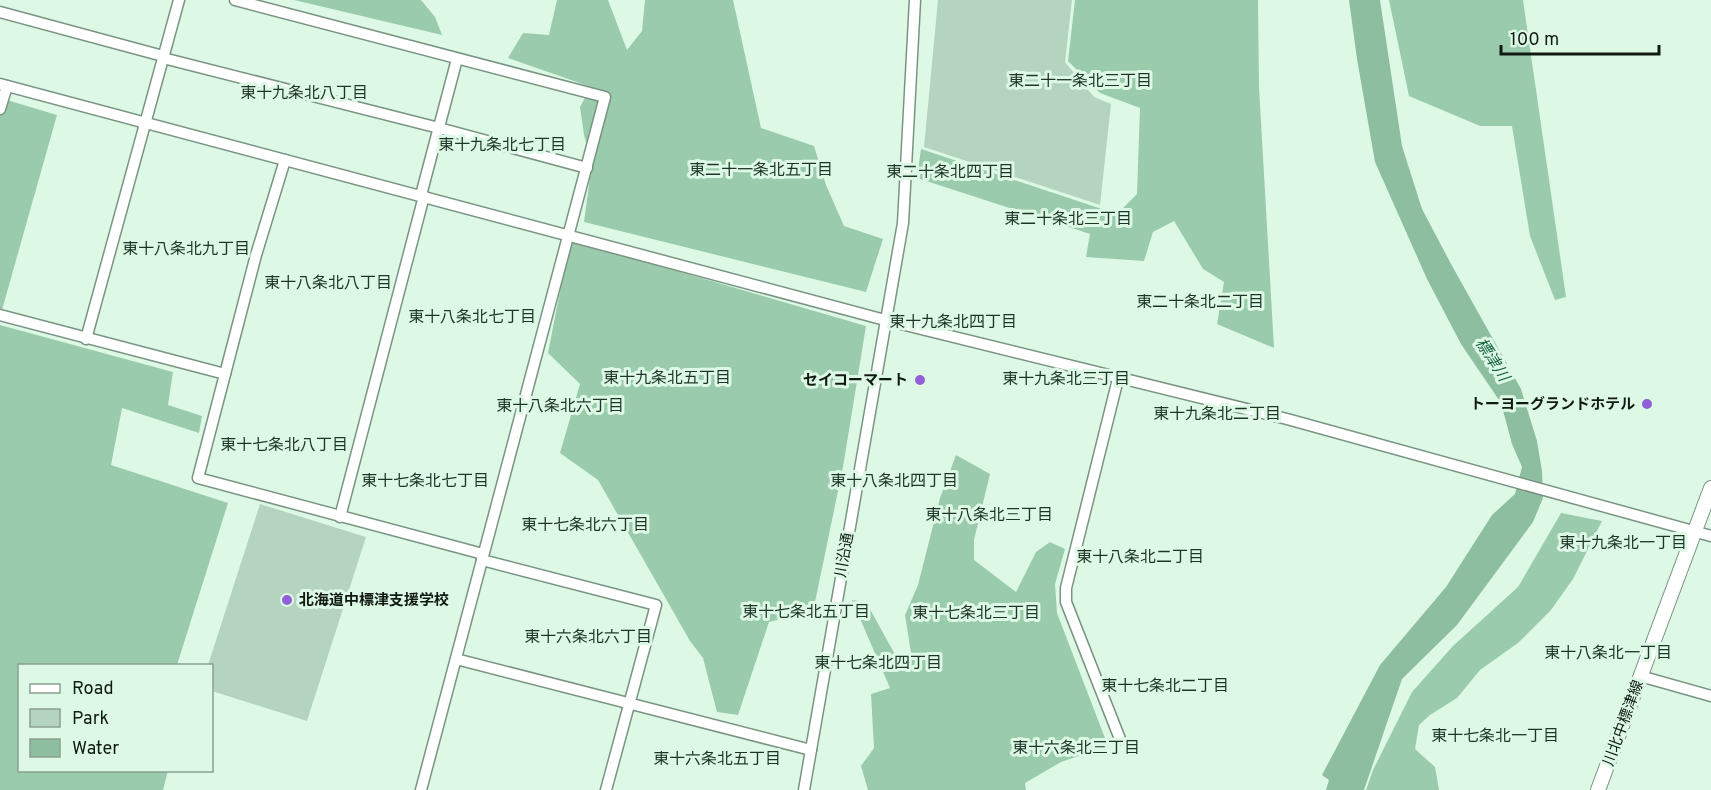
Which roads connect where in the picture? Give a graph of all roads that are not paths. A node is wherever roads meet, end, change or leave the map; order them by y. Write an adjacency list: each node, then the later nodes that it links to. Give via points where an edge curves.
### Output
1 (178, 0): 5 (street)
2 (235, 0): 6 (street)
3 (915, 0): 16 (street, 川沿通, via 903,223)
4 (0, 12): 5 (street)
5 (163, 57): 9 (street); 10 (street)
6 (457, 60): 10 (street); 12 (street, via 605,97)
7 (3, 85): 8 (street); 9 (street)
8 (0, 110)
9 (145, 123): 11 (street); 17 (street)
10 (439, 128): 12 (street); 13 (street)
11 (285, 160): 13 (street); 18 (street)
12 (586, 168): 14 (street)
13 (423, 196): 14 (street); 21 (street)
14 (568, 234): 16 (street); 24 (street)
15 (0, 315): 17 (street)
16 (885, 320): 19 (street); 30 (street, 川沿通)
17 (86, 339): 18 (street)
18 (225, 374): 21 (street, via 198,478)
19 (1118, 379): 22 (street, via 1287,419); 29 (street, via 1066,588 1066,602)
20 (1711, 488): 22 (main road, 川北中標津線)
21 (340, 517): 24 (street)
22 (1695, 531): 23 (street); 26 (main road, 川北中標津線)
23 (1711, 536)
24 (483, 557): 25 (street); 28 (street, via 657,605)
25 (456, 659): 28 (street); 31 (street)
26 (1640, 676): 27 (street); 34 (main road, 川北中標津線)
27 (1711, 696)
28 (630, 704): 30 (street); 32 (street)
29 (1120, 739)
30 (811, 750): 33 (street, 川沿通)
31 (421, 790)
32 (606, 790)
33 (804, 790)
34 (1598, 790)

